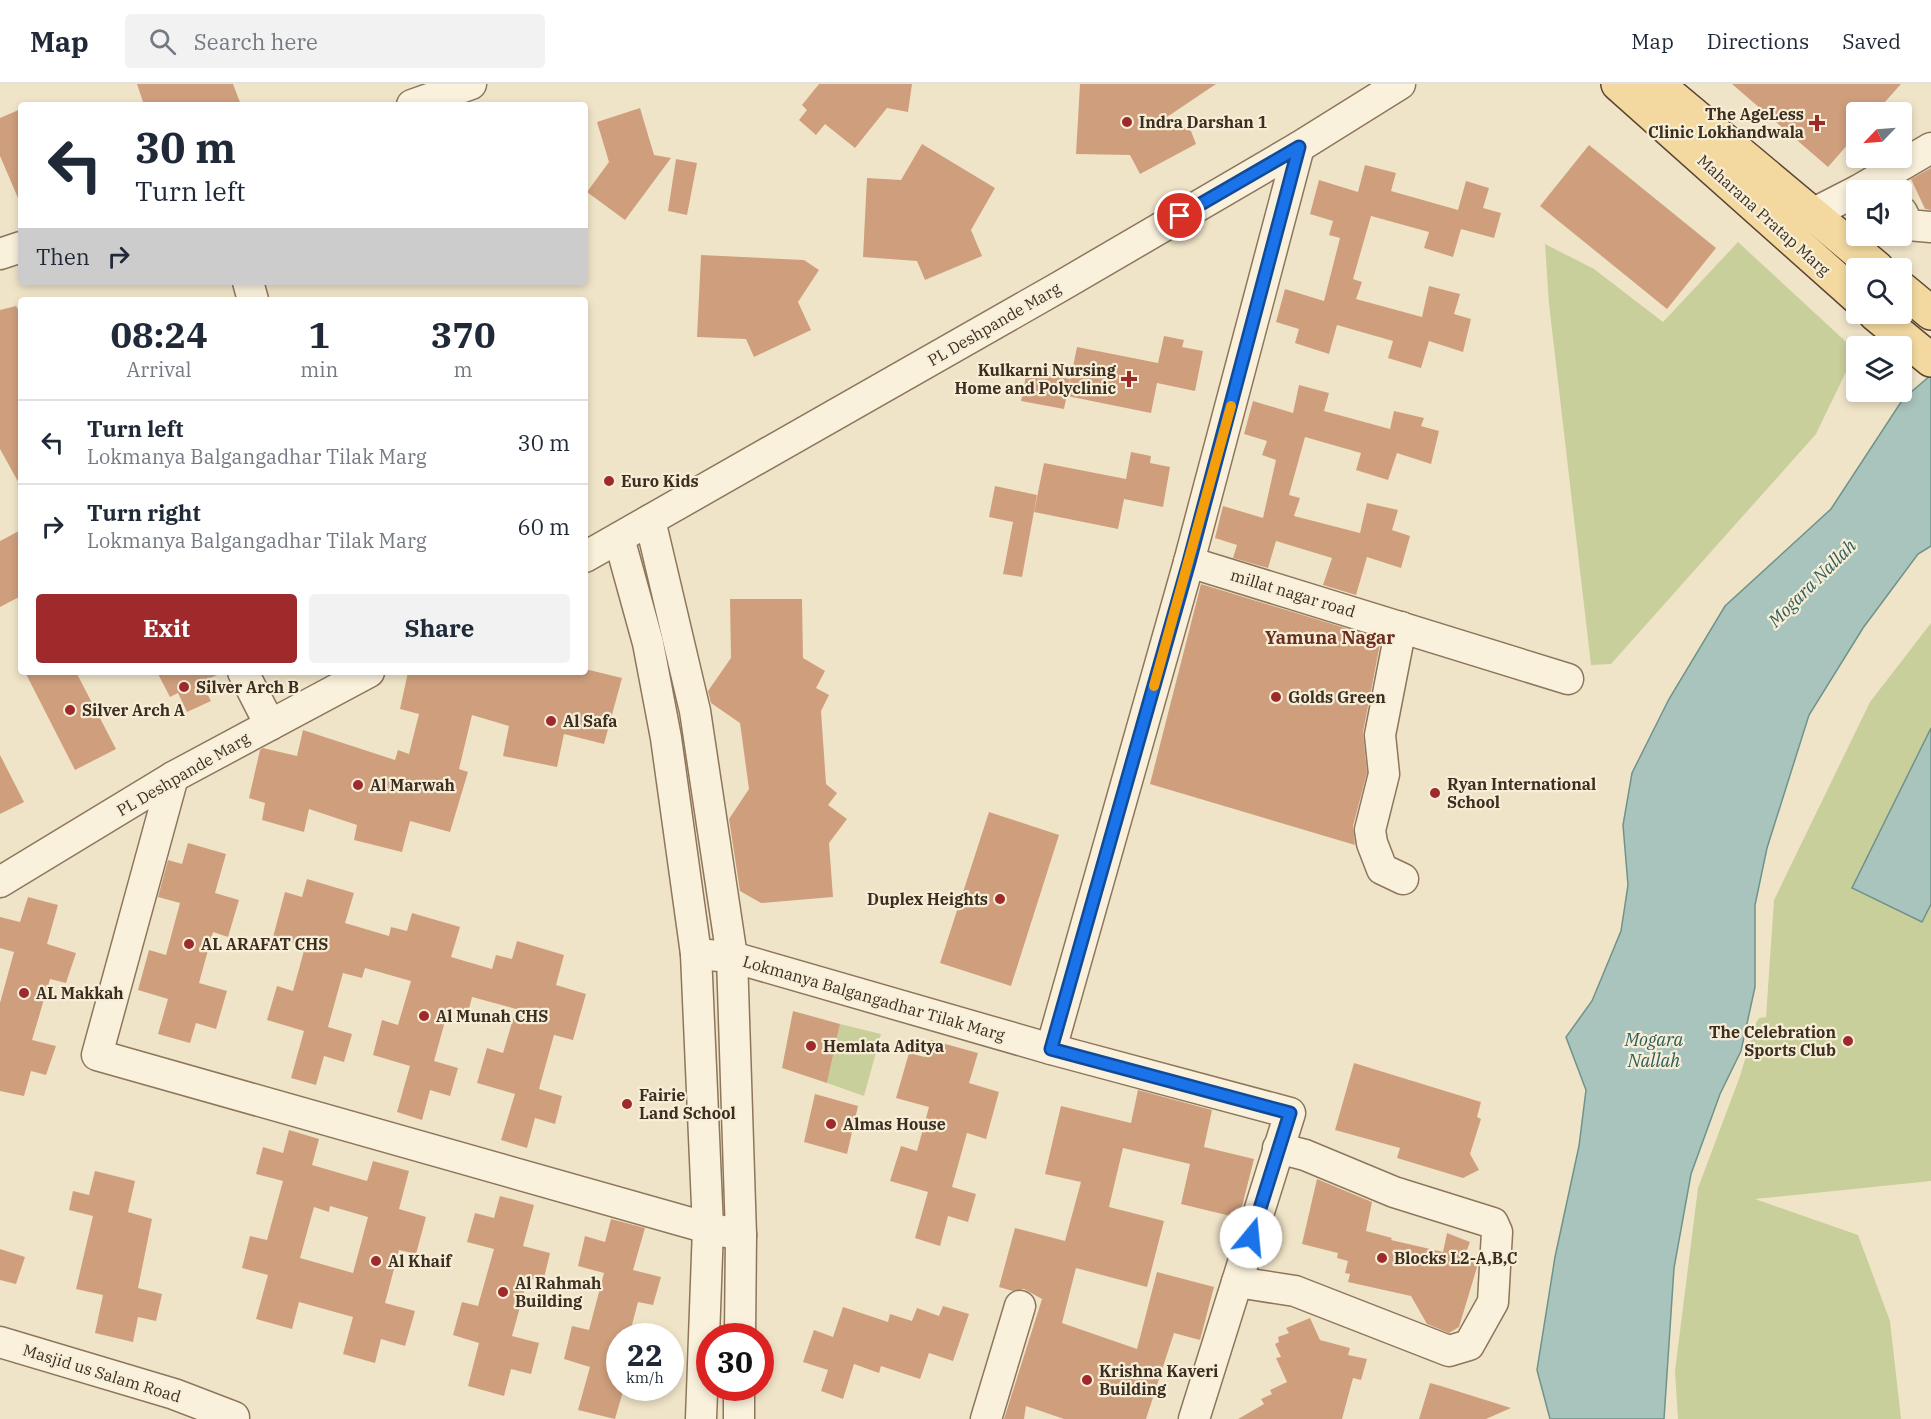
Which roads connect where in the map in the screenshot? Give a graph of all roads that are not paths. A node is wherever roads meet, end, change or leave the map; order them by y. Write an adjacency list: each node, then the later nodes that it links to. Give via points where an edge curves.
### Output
1 (471, 84): 5 (street)
2 (1400, 84): 6 (street, PL Deshpande Marg)
3 (1618, 84): 16 (main road, Maharana Pratap Marg)
4 (1657, 84): 10 (main road, Maharana Pratap Marg)
5 (420, 102)
6 (1299, 147): 19 (street, PL Deshpande Marg); 22 (street)
7 (1931, 148): 8 (street)
8 (1892, 180)
9 (1846, 197): 10 (street)
10 (1812, 214): 15 (main road, Maharana Pratap Marg)
11 (1912, 225): 12 (street)
12 (1931, 227)
13 (18, 248): 14 (street)
14 (0, 254)
15 (1865, 258)
16 (1846, 287)
17 (1887, 324): 18 (main road)
18 (1931, 360)
19 (650, 520): 20 (street, PL Deshpande Marg); 32 (street, via 695,711)
20 (619, 538): 21 (street, PL Deshpande Marg); 31 (street, via 648,643 666,738)
21 (588, 554)
22 (1189, 562): 23 (street, millat nagar road); 33 (street)
23 (1401, 627): 26 (street, millat nagar road); 29 (street, via 1380,735 1384,774 1370,830 1382,869)
24 (245, 675): 27 (street)
25 (363, 675): 27 (street, PL Deshpande Marg)
26 (1568, 678)
27 (270, 725): 28 (street, PL Deshpande Marg)
28 (173, 777): 30 (street, PL Deshpande Marg); 35 (street, via 97,1055)
29 (1403, 879)
30 (0, 882)
31 (696, 954): 32 (street, Lokmanya Balgangadhar Tilak Marg); 35 (street)
32 (732, 957): 33 (street, Lokmanya Balgangadhar Tilak Marg); 36 (street)
33 (1051, 1049): 34 (street, Lokmanya Balgangadhar Tilak Marg, via 1290,1113)
34 (1278, 1148): 37 (street, Lokmanya Balgangadhar Tilak Marg); 37 (street, via 1305,1155 1394,1192 1493,1223 1497,1232 1493,1302 1469,1345 1449,1351 1295,1291)
35 (708, 1228): 36 (street); 43 (street)
36 (741, 1235): 39 (street)
37 (1237, 1281): 46 (street, Lokmanya Balgangadhar Tilak Marg)
38 (1020, 1306): 45 (street)
39 (740, 1323)
40 (0, 1342): 42 (street, Masjid us Salam Road, via 174,1394)
41 (739, 1401): 44 (street)
42 (233, 1419)
43 (701, 1419)
44 (739, 1419)
45 (986, 1419)
46 (1194, 1419)

